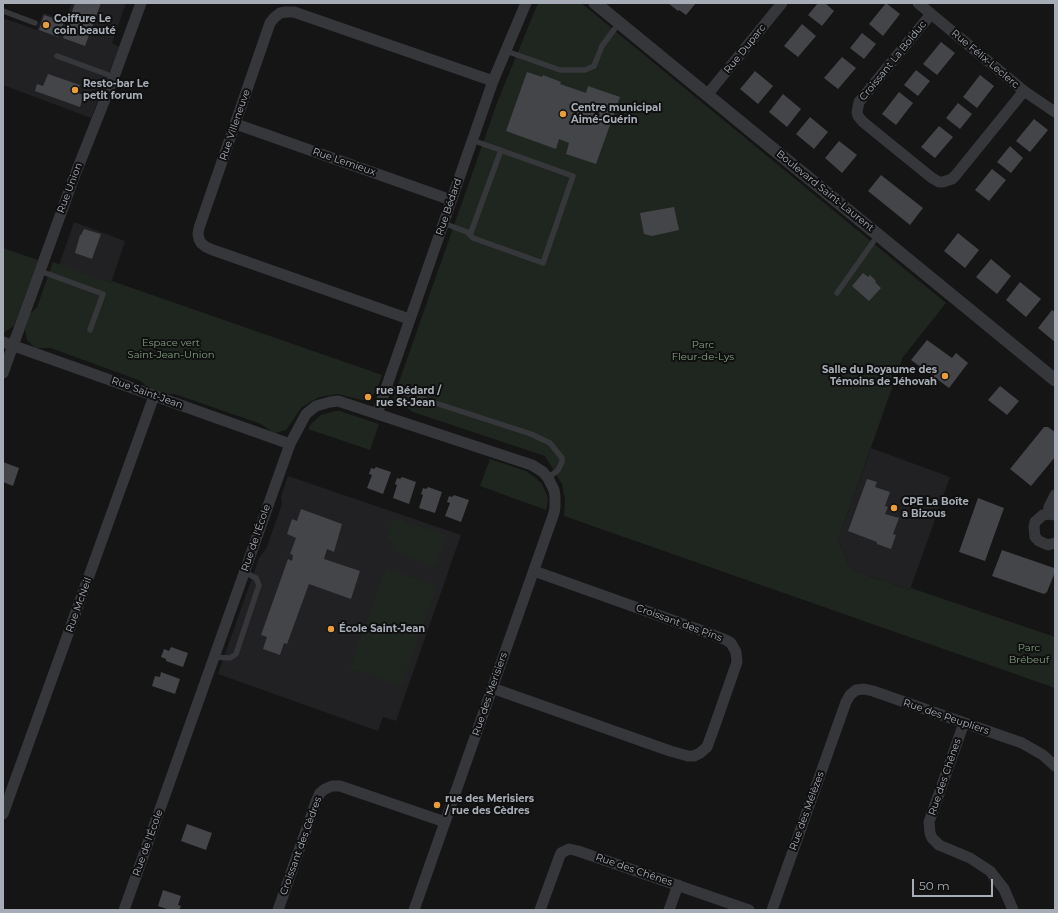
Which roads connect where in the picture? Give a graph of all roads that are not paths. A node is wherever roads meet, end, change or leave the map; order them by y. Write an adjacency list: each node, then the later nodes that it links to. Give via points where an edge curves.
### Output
1 (141, 3): 12 (street, Rue Union)
2 (526, 3): 10 (street, Rue Bédard)
3 (595, 3): 9 (street, Boulevard Saint-Laurent)
4 (782, 3): 15 (street, Rue Duparc)
5 (918, 3): 7 (street, Rue Félix-Leclerc)
6 (3, 11): 8 (lane)
7 (931, 14): 14 (street, Rue Félix-Leclerc); 14 (street, Croissant La Bolduc, via 859,102 857,112 863,122 932,178 943,182 955,176)
8 (35, 23)
9 (619, 23): 10 (lane, via 602,46 594,66 585,70 560,70); 15 (street, Boulevard Saint-Laurent)
10 (506, 51): 13 (street, Rue Bédard)
11 (57, 56): 12 (lane)
12 (114, 77): 24 (street, Rue Union)
13 (493, 81): 17 (street, Rue Villeneuve, via 294,12 286,12 270,23); 18 (street, Rue Bédard)
14 (1024, 91): 16 (street, Rue Félix-Leclerc)
15 (707, 95): 23 (street, Boulevard Saint-Laurent)
16 (1055, 112)
17 (236, 124): 20 (street, Rue Lemieux); 26 (street, Rue Villeneuve, via 199,228 201,243 213,250)
18 (472, 140): 19 (lane); 20 (street, Rue Bédard)
19 (501, 150): 22 (lane); 22 (lane, via 574,176 543,263)
20 (451, 200): 21 (street, Rue Bédard)
21 (443, 224): 22 (lane); 26 (street, Rue Bédard)
22 (470, 235)
23 (878, 235): 25 (lane); 30 (street, Boulevard Saint-Laurent)
24 (40, 271): 27 (lane, via 103,294); 28 (street, Rue Union)
25 (837, 293)
26 (409, 319): 31 (street, Rue Bédard)
27 (90, 330)
28 (8, 344): 29 (street, Rue Union); 32 (street, Rue Saint-Jean)
29 (3, 373)
30 (1055, 380)
31 (386, 387): 33 (street, Rue Bédard); 35 (lane, via 531,434 550,443 562,458 562,462 558,470)
32 (154, 396): 34 (street, Rue Saint-Jean); 46 (street, Rue McNeil)
33 (377, 414): 34 (street, Rue de l'École, via 344,403 323,403 306,414); 35 (street, Rue de l'École, via 532,465)
34 (290, 444): 40 (street, Rue de l'École)
35 (548, 478): 39 (street, Rue des Merisiers, via 554,490 555,507)
36 (1055, 495): 37 (street, via 1049,507)
37 (1052, 515): 38 (street, via 1039,518 1034,532 1043,544)
38 (1055, 543)
39 (534, 571): 42 (street, Rue des Merisiers); 42 (street, Croissant des Pins, via 731,643 736,652 737,662 715,725 707,746 700,753 688,756)
40 (244, 572): 41 (street, Rue de l'École); 41 (lane, via 256,578 259,585 236,654 230,658)
41 (214, 658): 49 (street, Rue de l'École)
42 (492, 688): 47 (street, Rue des Merisiers)
43 (842, 711): 44 (street, Rue des Peupliers, via 850,695 856,690 864,689); 55 (street, Rue des Mélèzes)
44 (964, 723): 45 (street, Rue des Peupliers, via 1022,743 1044,755); 56 (street, Rue des Chênes, via 930,822 930,833 939,845 970,858 990,871 1004,889)
45 (1055, 766)
46 (3, 814)
47 (445, 822): 50 (street, Croissant des Cèdres, via 340,786 325,789 316,802); 51 (street, Rue des Merisiers)
48 (678, 885): 52 (street, Rue des Chênes, via 569,849 561,853); 53 (street); 54 (street, Rue des Chênes)
49 (124, 910)
50 (278, 910)
51 (414, 910)
52 (540, 910)
53 (669, 910)
54 (749, 910)
55 (772, 910)
56 (1013, 910)

